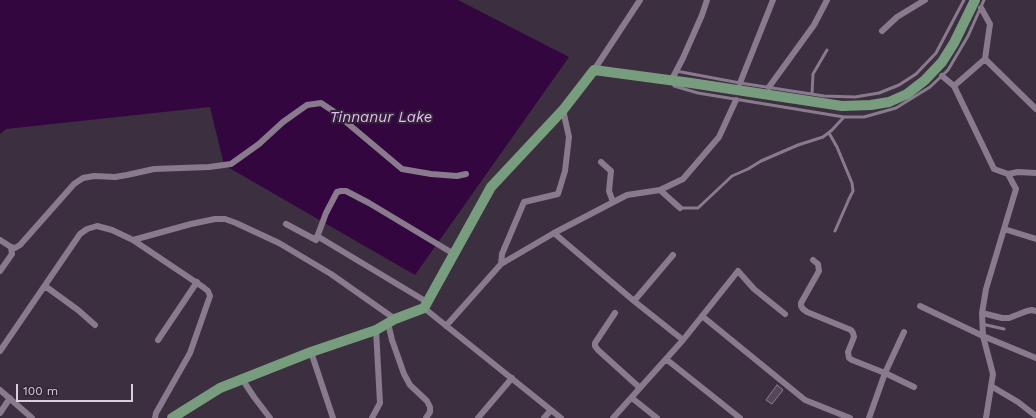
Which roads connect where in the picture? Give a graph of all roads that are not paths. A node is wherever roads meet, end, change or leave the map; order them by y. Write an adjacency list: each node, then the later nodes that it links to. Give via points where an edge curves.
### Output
1 (640, 0): 12 (street)
2 (707, 0): 13 (street)
3 (773, 0): 16 (street)
4 (827, 0): 18 (street, via 814,25)
5 (925, 0): 9 (street, via 897,17)
6 (964, 0): 19 (lane, via 936,54 916,74 899,85 878,93 855,97)
7 (984, 0): 8 (lane)
8 (978, 4): 11 (street, via 990,24); 14 (lane, via 968,36); 15 (main road, via 942,62 907,94 889,102 842,106)
9 (882, 31)
10 (827, 50): 19 (lane, via 813,74)
11 (985, 59): 17 (street); 21 (street)
12 (594, 70): 15 (main road); 22 (main road)
13 (676, 71): 15 (street); 16 (lane)
14 (942, 76): 17 (street); 23 (lane, via 930,87 896,108 864,117)
15 (671, 81): 20 (lane, via 674,86)
16 (740, 82): 18 (lane)
17 (954, 86): 28 (street, via 994,169)
18 (769, 87): 19 (lane)
19 (812, 94)
20 (736, 100): 23 (lane); 29 (street, via 719,137 683,178)
21 (1036, 109)
22 (563, 110): 41 (main road, via 490,188); 44 (street, via 569,137 565,171 558,194 524,202 502,254)
23 (844, 117): 24 (lane)
24 (829, 132): 31 (lane, via 823,137 761,161 732,176 698,208); 34 (lane, via 853,191)
25 (601, 162): 30 (street, via 611,171 609,191)
26 (1036, 173): 28 (street)
27 (466, 174): 40 (street, via 431,174 402,169 333,111 321,103 307,105 231,164 154,169 114,177 83,178 74,184 20,245)
28 (1008, 174): 33 (street, via 1016,189)
29 (660, 190): 30 (street, via 627,195); 31 (street)
30 (613, 202): 35 (street)
31 (680, 208)
32 (286, 224): 36 (street, via 316,240)
33 (1004, 229): 37 (street); 54 (street, via 986,289)
34 (835, 231)
35 (554, 233): 44 (street); 48 (street)
36 (317, 236): 41 (street, via 337,192 346,191); 49 (street)
37 (1036, 239)
38 (0, 240): 40 (street)
39 (133, 240): 46 (street); 47 (street, via 97,226 87,229 80,234); 56 (street, via 192,224 225,219 279,243 331,274)
40 (10, 247): 45 (street, via 12,254)
41 (454, 254): 49 (main road)
42 (673, 255): 48 (street)
43 (813, 260): 70 (street, via 818,264 819,271 801,306 807,312 851,330 854,337 848,352 849,358)
44 (501, 264): 59 (street)
45 (0, 271)
46 (197, 282): 64 (street); 83 (street, via 210,296 190,353)
47 (45, 286): 58 (street); 66 (street)
48 (634, 301): 65 (street)
49 (426, 305): 56 (main road); 59 (street)
50 (920, 306): 63 (street)
51 (1036, 311): 54 (street, via 1027,311 1009,318)
52 (615, 313): 75 (street, via 595,342 595,346)
53 (785, 314): 55 (street, via 754,289 738,270)
54 (982, 314): 57 (street)
55 (702, 316): 65 (street); 95 (street, via 805,400)
56 (392, 321): 61 (main road); 88 (street, via 392,340 404,374 410,385 430,407)
57 (982, 324): 60 (lane); 63 (street)
58 (95, 325)
59 (446, 326): 71 (street)
60 (1004, 329)
61 (376, 330): 67 (main road); 87 (street, via 380,403)
62 (904, 332): 70 (street)
63 (983, 336): 68 (street); 73 (street, via 993,374)
64 (158, 340)
65 (683, 340): 69 (street)
66 (0, 351)
67 (311, 352): 72 (main road); 86 (street)
68 (1036, 358)
69 (666, 359): 75 (street); 94 (street)
70 (885, 373): 74 (street); 96 (street)
71 (512, 378): 79 (street); 89 (street)
72 (242, 379): 84 (main road, via 220,388); 85 (street)
73 (991, 386): 81 (street); 97 (street)
74 (914, 387)
75 (640, 388): 78 (street)
76 (0, 390): 77 (street)
77 (10, 398): 80 (street); 82 (street)
78 (632, 398): 92 (street); 93 (street)
79 (551, 410): 90 (street); 91 (street)
80 (0, 413)
81 (1036, 416)
82 (32, 418)
83 (155, 418)
84 (172, 418)
85 (270, 418)
86 (333, 418)
87 (372, 418)
88 (426, 418)
89 (478, 418)
90 (544, 418)
91 (561, 418)
92 (613, 418)
93 (657, 418)
94 (740, 418)
95 (850, 418)
96 (869, 418)
97 (986, 418)

